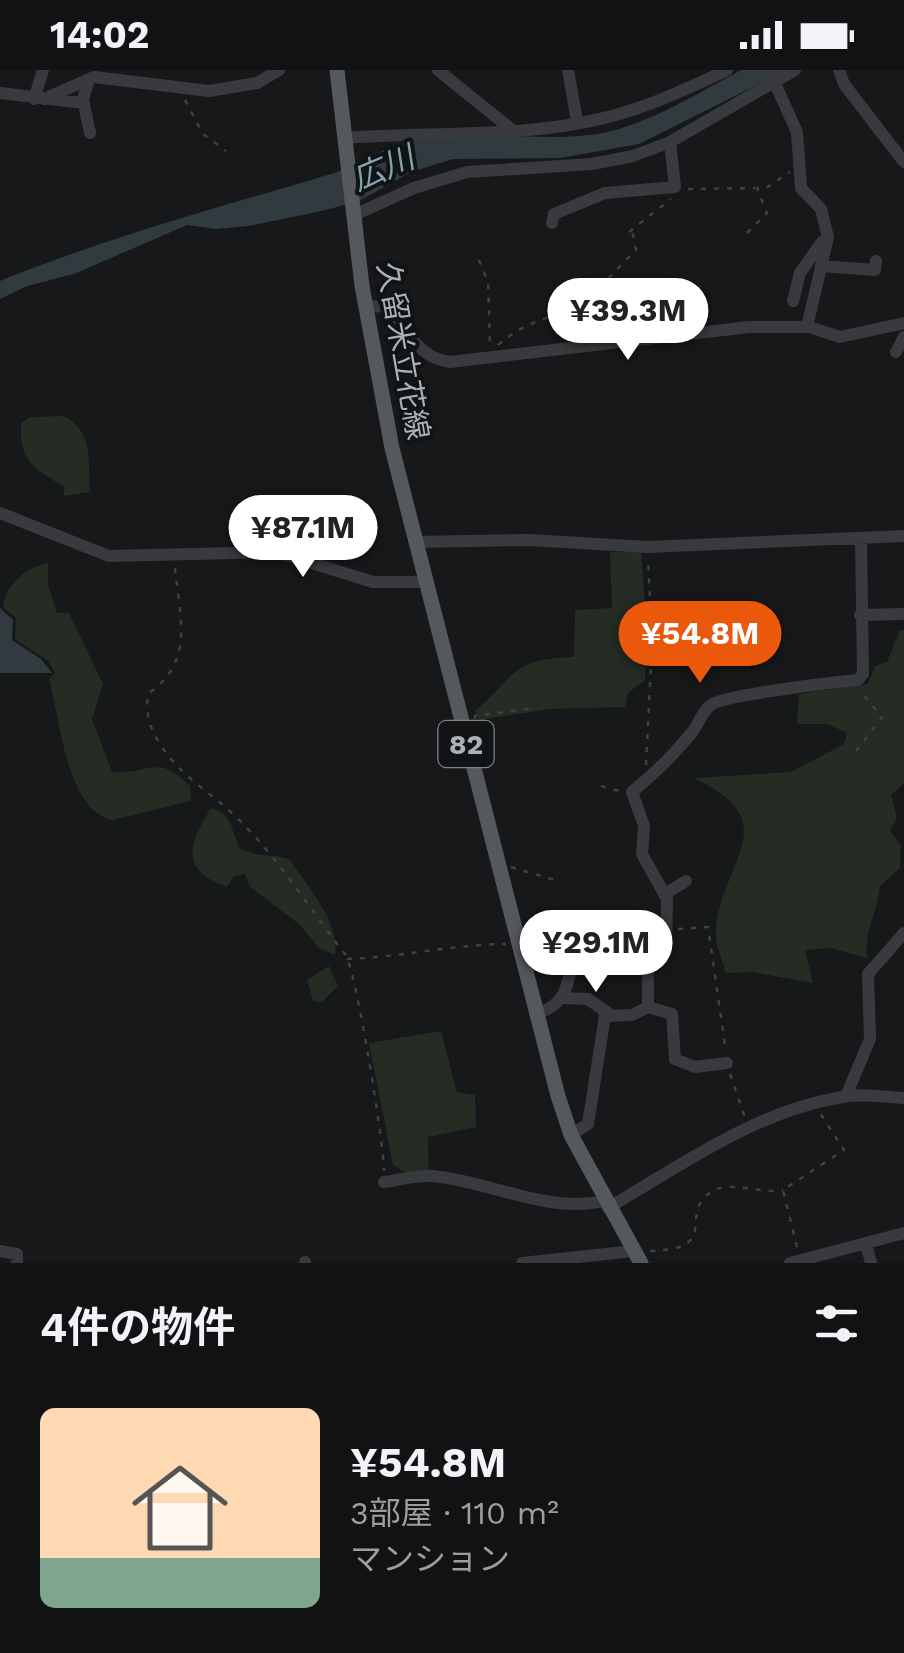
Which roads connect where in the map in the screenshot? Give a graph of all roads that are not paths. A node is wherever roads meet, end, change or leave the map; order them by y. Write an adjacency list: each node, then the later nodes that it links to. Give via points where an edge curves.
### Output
1 (43, 70): 12 (street)
2 (279, 70): 9 (street, via 229,90 181,90)
3 (337, 70): 17 (main road, 久留米立花線 / 82)
4 (438, 70): 15 (street)
5 (568, 70): 14 (street)
6 (727, 70): 14 (street, via 632,110)
7 (796, 70): 10 (street)
8 (839, 70): 19 (street)
9 (93, 75): 12 (street); 13 (street)
10 (773, 78): 18 (street); 22 (street, via 797,132 801,188 821,210)
11 (0, 93): 12 (street)
12 (39, 99): 13 (street)
13 (84, 103): 16 (street)
14 (578, 121): 15 (street)
15 (511, 130): 17 (street)
16 (90, 134)
17 (344, 138): 20 (main road, 久留米立花線 / 82)
18 (670, 142): 20 (street, via 592,164 467,172); 21 (street, via 676,189 604,192 554,214)
19 (904, 162)
20 (353, 211): 26 (main road, 久留米立花線 / 82)
21 (552, 223)
22 (828, 233): 24 (street); 25 (street, via 800,274)
23 (876, 261): 24 (street, via 875,270)
24 (821, 266): 28 (street)
25 (793, 301)
26 (366, 307): 28 (street, via 385,306 415,345 450,362 749,326); 34 (main road, 久留米立花線 / 82)
27 (904, 323): 28 (street, via 840,337)
28 (807, 327)
29 (904, 337): 30 (street)
30 (896, 352)
31 (0, 513): 35 (street, via 109,556 276,552 373,582)
32 (904, 536): 33 (street)
33 (861, 538): 34 (street, via 648,546); 37 (street)
34 (414, 542): 35 (main road, 久留米立花線 / 82)
35 (424, 582): 45 (main road, 久留米立花線 / 82)
36 (904, 614): 37 (street)
37 (860, 615): 39 (street, via 863,674 856,680 710,705 660,770 632,792 644,826 642,854)
38 (686, 881): 39 (street)
39 (665, 894): 43 (street, via 666,951 648,965)
40 (904, 933): 47 (street, via 868,974 870,1039)
41 (573, 955): 42 (street)
42 (564, 998): 44 (street, via 588,998); 45 (street)
43 (648, 1007): 44 (street); 46 (street, via 672,1014 676,1059 695,1067)
44 (608, 1012): 49 (street, via 588,1124)
45 (535, 1014): 49 (main road, 久留米立花線 / 82)
46 (727, 1062)
47 (846, 1096): 48 (street); 51 (street, via 753,1126)
48 (904, 1098)
49 (571, 1135): 51 (main road, 久留米立花線 / 82)
50 (384, 1182): 51 (street, via 426,1176 536,1200)
51 (607, 1205): 55 (main road, 久留米立花線 / 82)
52 (904, 1233): 53 (street)
53 (866, 1243): 56 (street); 59 (street)
54 (0, 1251): 57 (street, via 17,1254)
55 (637, 1257): 58 (street, via 560,1251)
56 (795, 1262)
57 (17, 1263)
58 (522, 1263)
59 (871, 1263)

